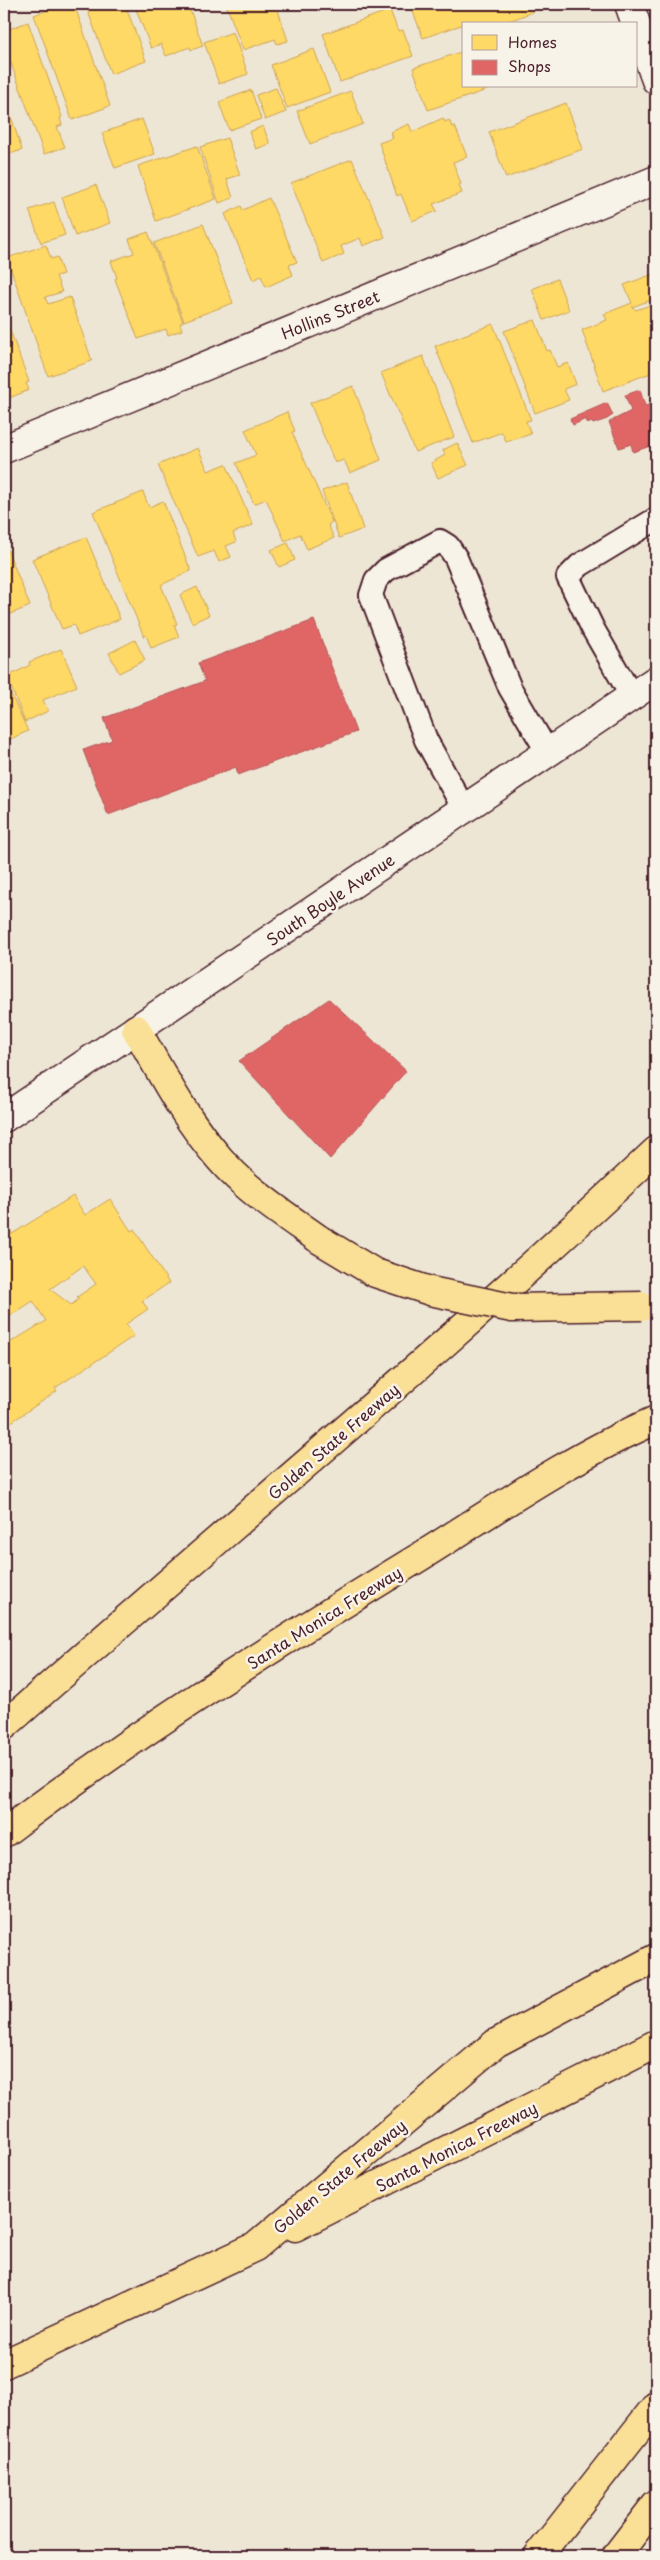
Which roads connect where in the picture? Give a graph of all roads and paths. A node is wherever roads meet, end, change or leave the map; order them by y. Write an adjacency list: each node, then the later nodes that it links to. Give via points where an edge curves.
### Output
1 (629, 4): 2 (street)
2 (635, 22)
3 (638, 29): 4 (street)
4 (656, 80)
5 (656, 180): 6 (street, Hollins Street)
6 (4, 449)
7 (656, 519): 9 (lane, via 580,565 568,577 593,629)
8 (656, 680): 9 (street, South Boyle Avenue)
9 (635, 702): 10 (street, South Boyle Avenue)
10 (548, 753): 11 (street, South Boyle Avenue); 11 (lane, via 510,688 456,558 448,546 440,541 386,570 376,580 371,596 426,740)
11 (464, 809): 12 (street, South Boyle Avenue)
12 (136, 1030): 13 (street, South Boyle Avenue); 15 (highway, bridge, via 184,1113 220,1160 261,1198 320,1240 376,1273 430,1291 512,1308 642,1306)
13 (4, 1118)
14 (656, 1151): 17 (highway, Golden State Freeway, via 575,1228 308,1465 116,1626)
15 (656, 1303)
16 (656, 1420): 18 (highway, Santa Monica Freeway, via 538,1483 210,1689 52,1796)
17 (4, 1726)
18 (4, 1833)
19 (656, 1958): 21 (highway, Golden State Freeway, via 496,2043)
20 (656, 2044): 21 (highway, Santa Monica Freeway)
21 (256, 2246): 22 (highway, Golden State Freeway)
22 (4, 2364)
23 (656, 2406): 25 (highway)
24 (656, 2504): 26 (highway)
25 (538, 2556)
26 (616, 2556)

